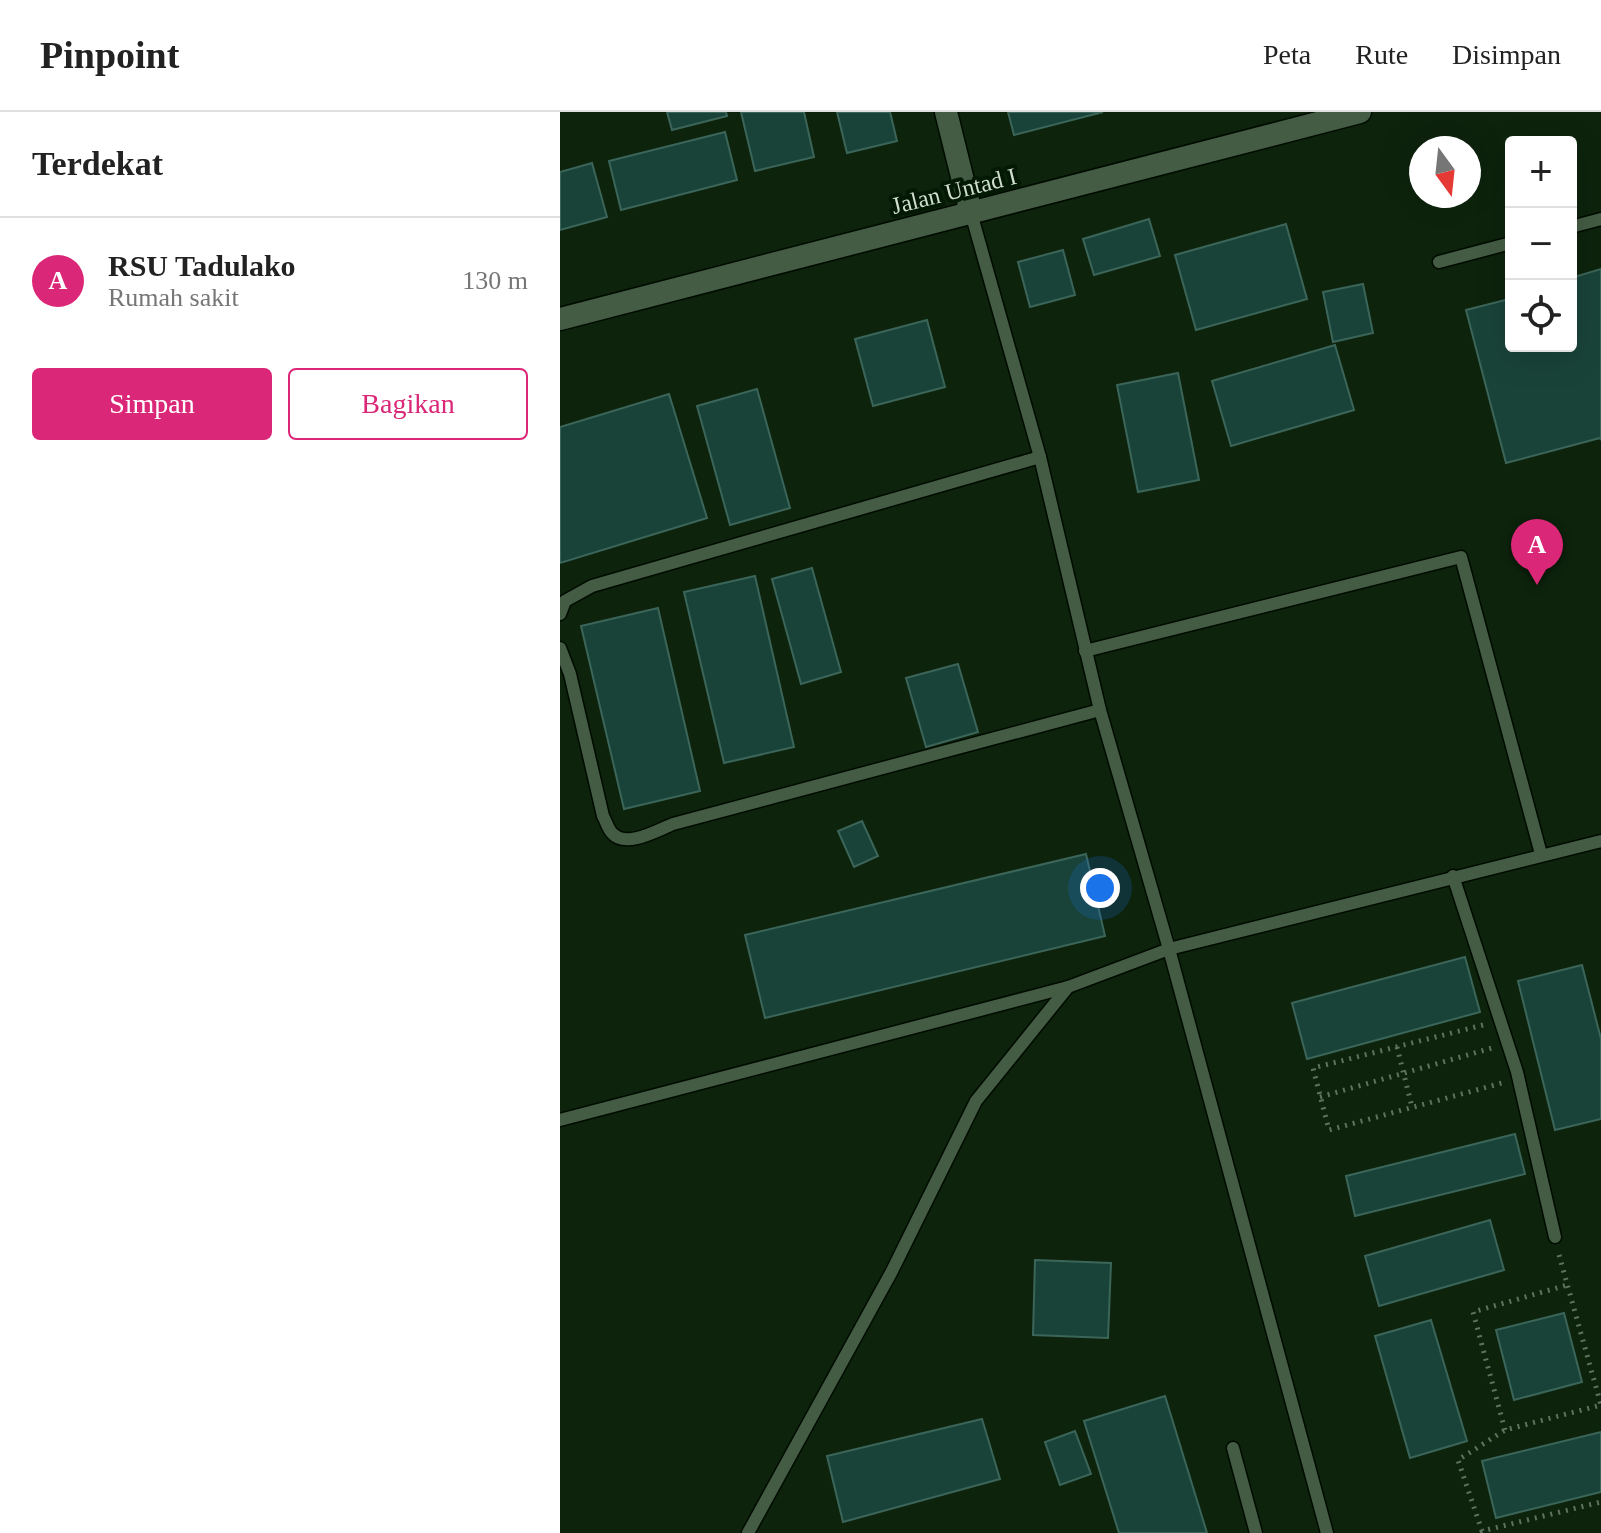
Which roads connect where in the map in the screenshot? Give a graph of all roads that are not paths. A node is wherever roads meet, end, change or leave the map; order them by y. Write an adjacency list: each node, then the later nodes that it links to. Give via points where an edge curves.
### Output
1 (946, 112): 3 (street)
2 (1360, 112): 3 (street, Jalan Untad I)
3 (971, 213): 8 (street, Jalan Untad I); 9 (lane)
4 (1601, 219): 5 (lane)
5 (1577, 225)
6 (1505, 245): 7 (lane)
7 (1439, 262)
8 (560, 319)
9 (1040, 457): 10 (lane, via 592,586 565,601); 12 (lane)
10 (560, 614)
11 (560, 648): 13 (lane, via 603,816 611,832 622,839)
12 (1085, 651): 13 (lane); 15 (lane, via 1461,557)
13 (1100, 710): 17 (lane)
14 (1601, 841): 15 (lane)
15 (1541, 854): 16 (lane)
16 (1453, 876): 17 (lane); 20 (lane, via 1519,1079)
17 (1169, 949): 18 (lane); 24 (lane)
18 (1068, 987): 19 (lane); 22 (lane, via 976,1101 892,1271)
19 (560, 1120)
20 (1555, 1237)
21 (1233, 1448): 23 (lane)
22 (748, 1533)
23 (1256, 1533)
24 (1327, 1533)

